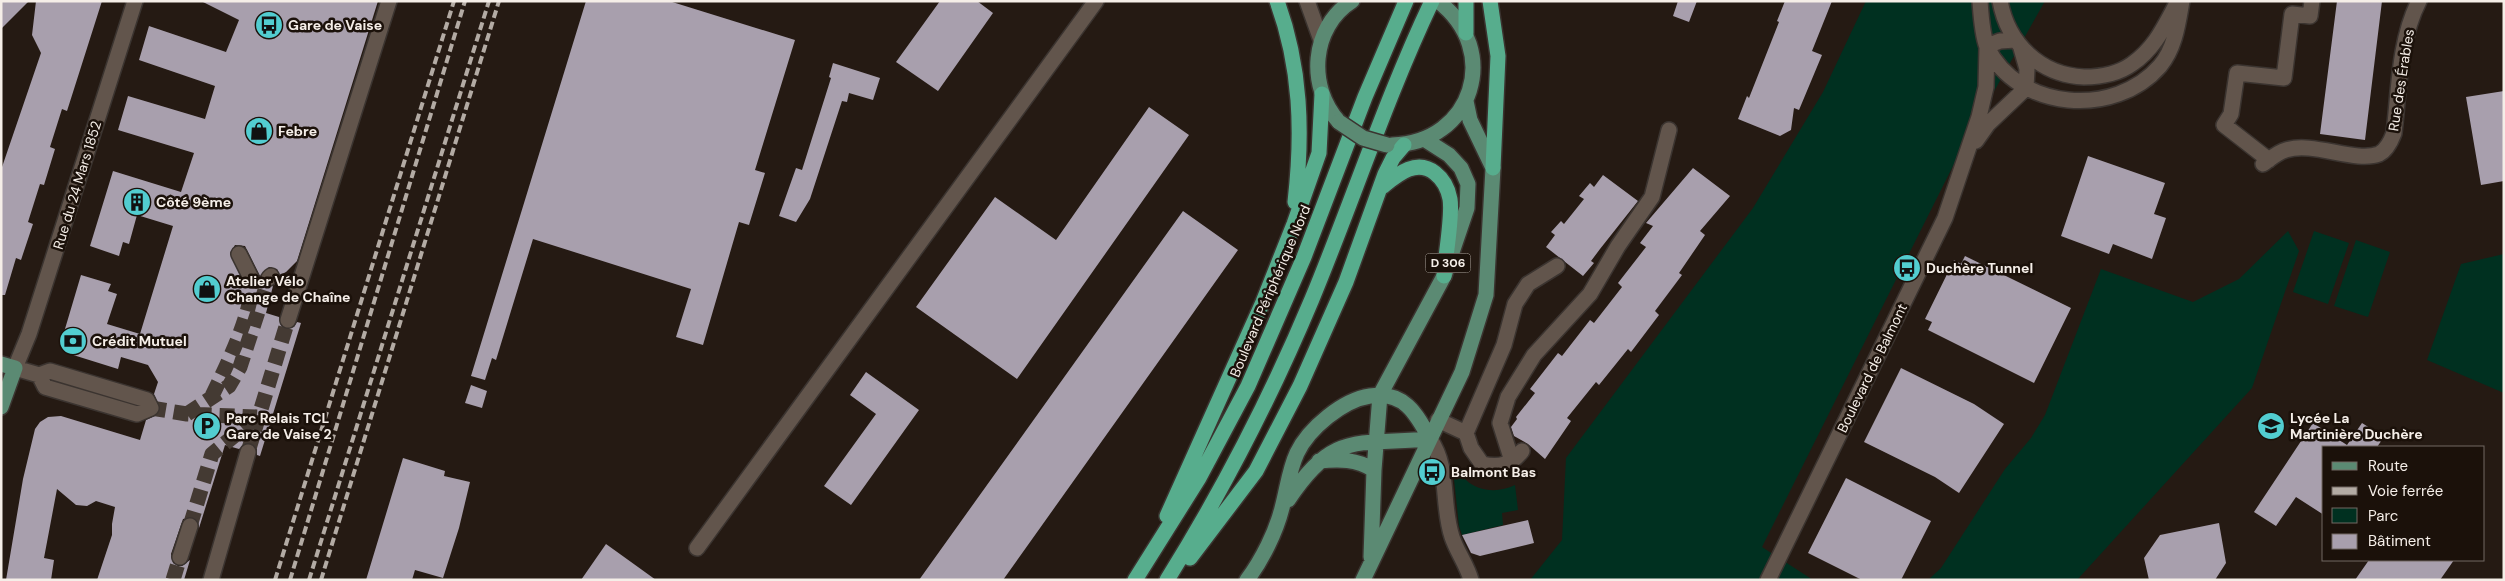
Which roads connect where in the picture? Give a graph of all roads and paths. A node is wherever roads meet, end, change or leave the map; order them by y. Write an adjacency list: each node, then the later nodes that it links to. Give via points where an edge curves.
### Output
1 (135, 1): 37 (street, Rue du 24 Mars 1852, via 29,334)
2 (389, 1): 36 (street, via 310,237)
3 (1096, 1): 50 (street)
4 (1277, 1): 31 (highway, via 1291,47 1300,108)
5 (1307, 1): 19 (street)
6 (1352, 1): 19 (main road, D 306, via 1337,13)
7 (1406, 1): 53 (highway, Boulevard Périphérique Nord, via 1256,368 1200,478)
8 (1432, 1): 56 (highway, via 1388,101 1312,298 1269,398 1207,516)
9 (1466, 1): 18 (highway)
10 (1490, 1): 29 (highway, via 1498,56)
11 (1980, 1): 21 (street, Boulevard de Balmont)
12 (2000, 1): 20 (street, via 2002,15)
13 (2178, 1): 20 (street, via 2162,35 2150,50 2118,72 2099,77 2060,74 2036,62)
14 (2182, 1): 22 (street, via 2176,37 2161,64 2143,82 2121,94 2093,101 2059,99)
15 (2312, 1): 16 (street, Rue des Érables, via 2310,16 2292,14 2284,78 2237,72 2231,114 2224,125 2266,162 2286,150 2303,147 2365,156 2379,154 2389,145 2394,132 2406,37)
16 (2419, 1)
17 (1443, 5): 18 (main road, D 306)
18 (1466, 33): 24 (main road, D 306, via 1474,67)
19 (1321, 40): 23 (main road, D 306, via 1317,69)
20 (2018, 43): 21 (street, via 2000,41); 22 (street, via 2027,69)
21 (1987, 46): 22 (street, via 2002,67); 28 (street, Boulevard de Balmont, via 1986,86)
22 (2026, 88): 28 (street, Boulevard de Balmont, via 1988,124)
23 (1322, 94): 27 (main road, D 306, bridge, via 1339,122 1363,138 1387,145); 31 (highway, via 1319,153)
24 (1466, 101): 26 (main road, D 306, via 1442,129); 29 (main road, D 306, via 1470,120)
25 (1669, 130): 42 (street, via 1652,197 1590,294 1534,355 1508,397 1500,423 1517,456 1496,467 1482,464 1470,448)
26 (1424, 139): 27 (main road, D 306); 34 (main road, D 306, via 1456,161 1468,184 1467,208)
27 (1404, 144): 30 (highway, via 1393,158)
28 (1968, 153): 61 (street, Boulevard de Balmont, via 1945,218)
29 (1493, 168): 41 (main road, D 306, via 1486,294 1462,372)
30 (1382, 187): 34 (highway, via 1414,167 1426,168 1446,185 1450,201); 57 (highway, via 1346,282 1300,386 1256,471)
31 (1294, 224): 53 (highway, via 1263,302)
32 (239, 254): 35 (street)
33 (1558, 266): 42 (street, via 1528,284 1515,304 1504,344)
34 (1444, 276): 39 (main road, D 306)
35 (251, 278)
36 (288, 320)
37 (8, 366): 38 (street); 40 (main road)
38 (39, 375): 38 (street, via 45,387 137,414 151,408 147,400 50,371)
39 (1380, 395): 43 (main road, via 1407,405 1416,413); 44 (main road, D 306); 48 (main road, via 1340,406 1306,438 1292,467)
40 (1, 407)
41 (1438, 420): 42 (street); 43 (main road, D 306)
42 (1466, 432)
43 (1430, 439): 44 (main road); 52 (main road, D 306); 60 (street, via 1442,461 1452,538)
44 (1376, 442): 46 (main road, via 1346,445); 47 (main road, D 306)
45 (248, 452): 54 (street)
46 (1318, 462): 47 (main road, via 1348,460); 48 (main road)
47 (1374, 470): 52 (main road, D 306)
48 (1282, 510): 58 (main road, via 1260,559)
49 (190, 526): 51 (street)
50 (697, 548)
51 (180, 557)
52 (1371, 563): 59 (main road, D 306)
53 (1146, 566): 55 (highway, Boulevard Périphérique Nord)
54 (211, 580)
55 (1135, 580)
56 (1167, 580)
57 (1172, 580)
58 (1246, 580)
59 (1363, 580)
60 (1471, 580)
61 (1768, 580)

